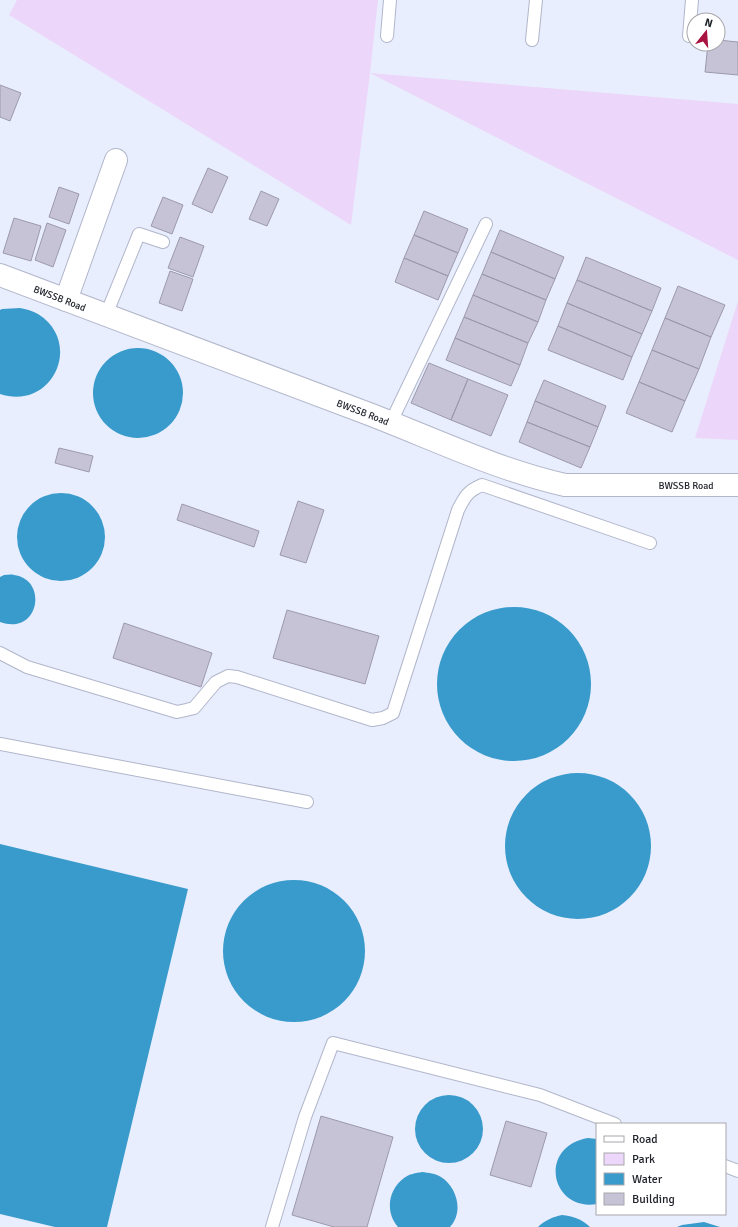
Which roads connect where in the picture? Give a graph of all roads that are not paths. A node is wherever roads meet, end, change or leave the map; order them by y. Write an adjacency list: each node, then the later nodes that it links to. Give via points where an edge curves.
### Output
1 (390, 0): 5 (lane)
2 (536, 0): 6 (lane)
3 (692, 0): 4 (lane)
4 (691, 12)
5 (387, 36)
6 (532, 40)
7 (116, 160): 11 (street)
8 (486, 224): 13 (lane)
9 (162, 242): 12 (lane, via 139,234)
10 (0, 275): 11 (street, BWSSB Road)
11 (66, 300): 12 (street, BWSSB Road)
12 (106, 315): 13 (street, BWSSB Road)
13 (391, 422): 14 (street, BWSSB Road, via 506,468 566,485)
14 (738, 485)
15 (650, 543): 16 (lane, via 482,485 470,490 458,510 393,713 372,720 228,676 216,682 194,708 177,712 27,668)
16 (0, 653)
17 (0, 744): 18 (lane)
18 (307, 802)
19 (611, 1123): 22 (lane, via 540,1095 333,1042 306,1117)
20 (726, 1166): 21 (lane)
21 (738, 1172)
22 (272, 1227)

